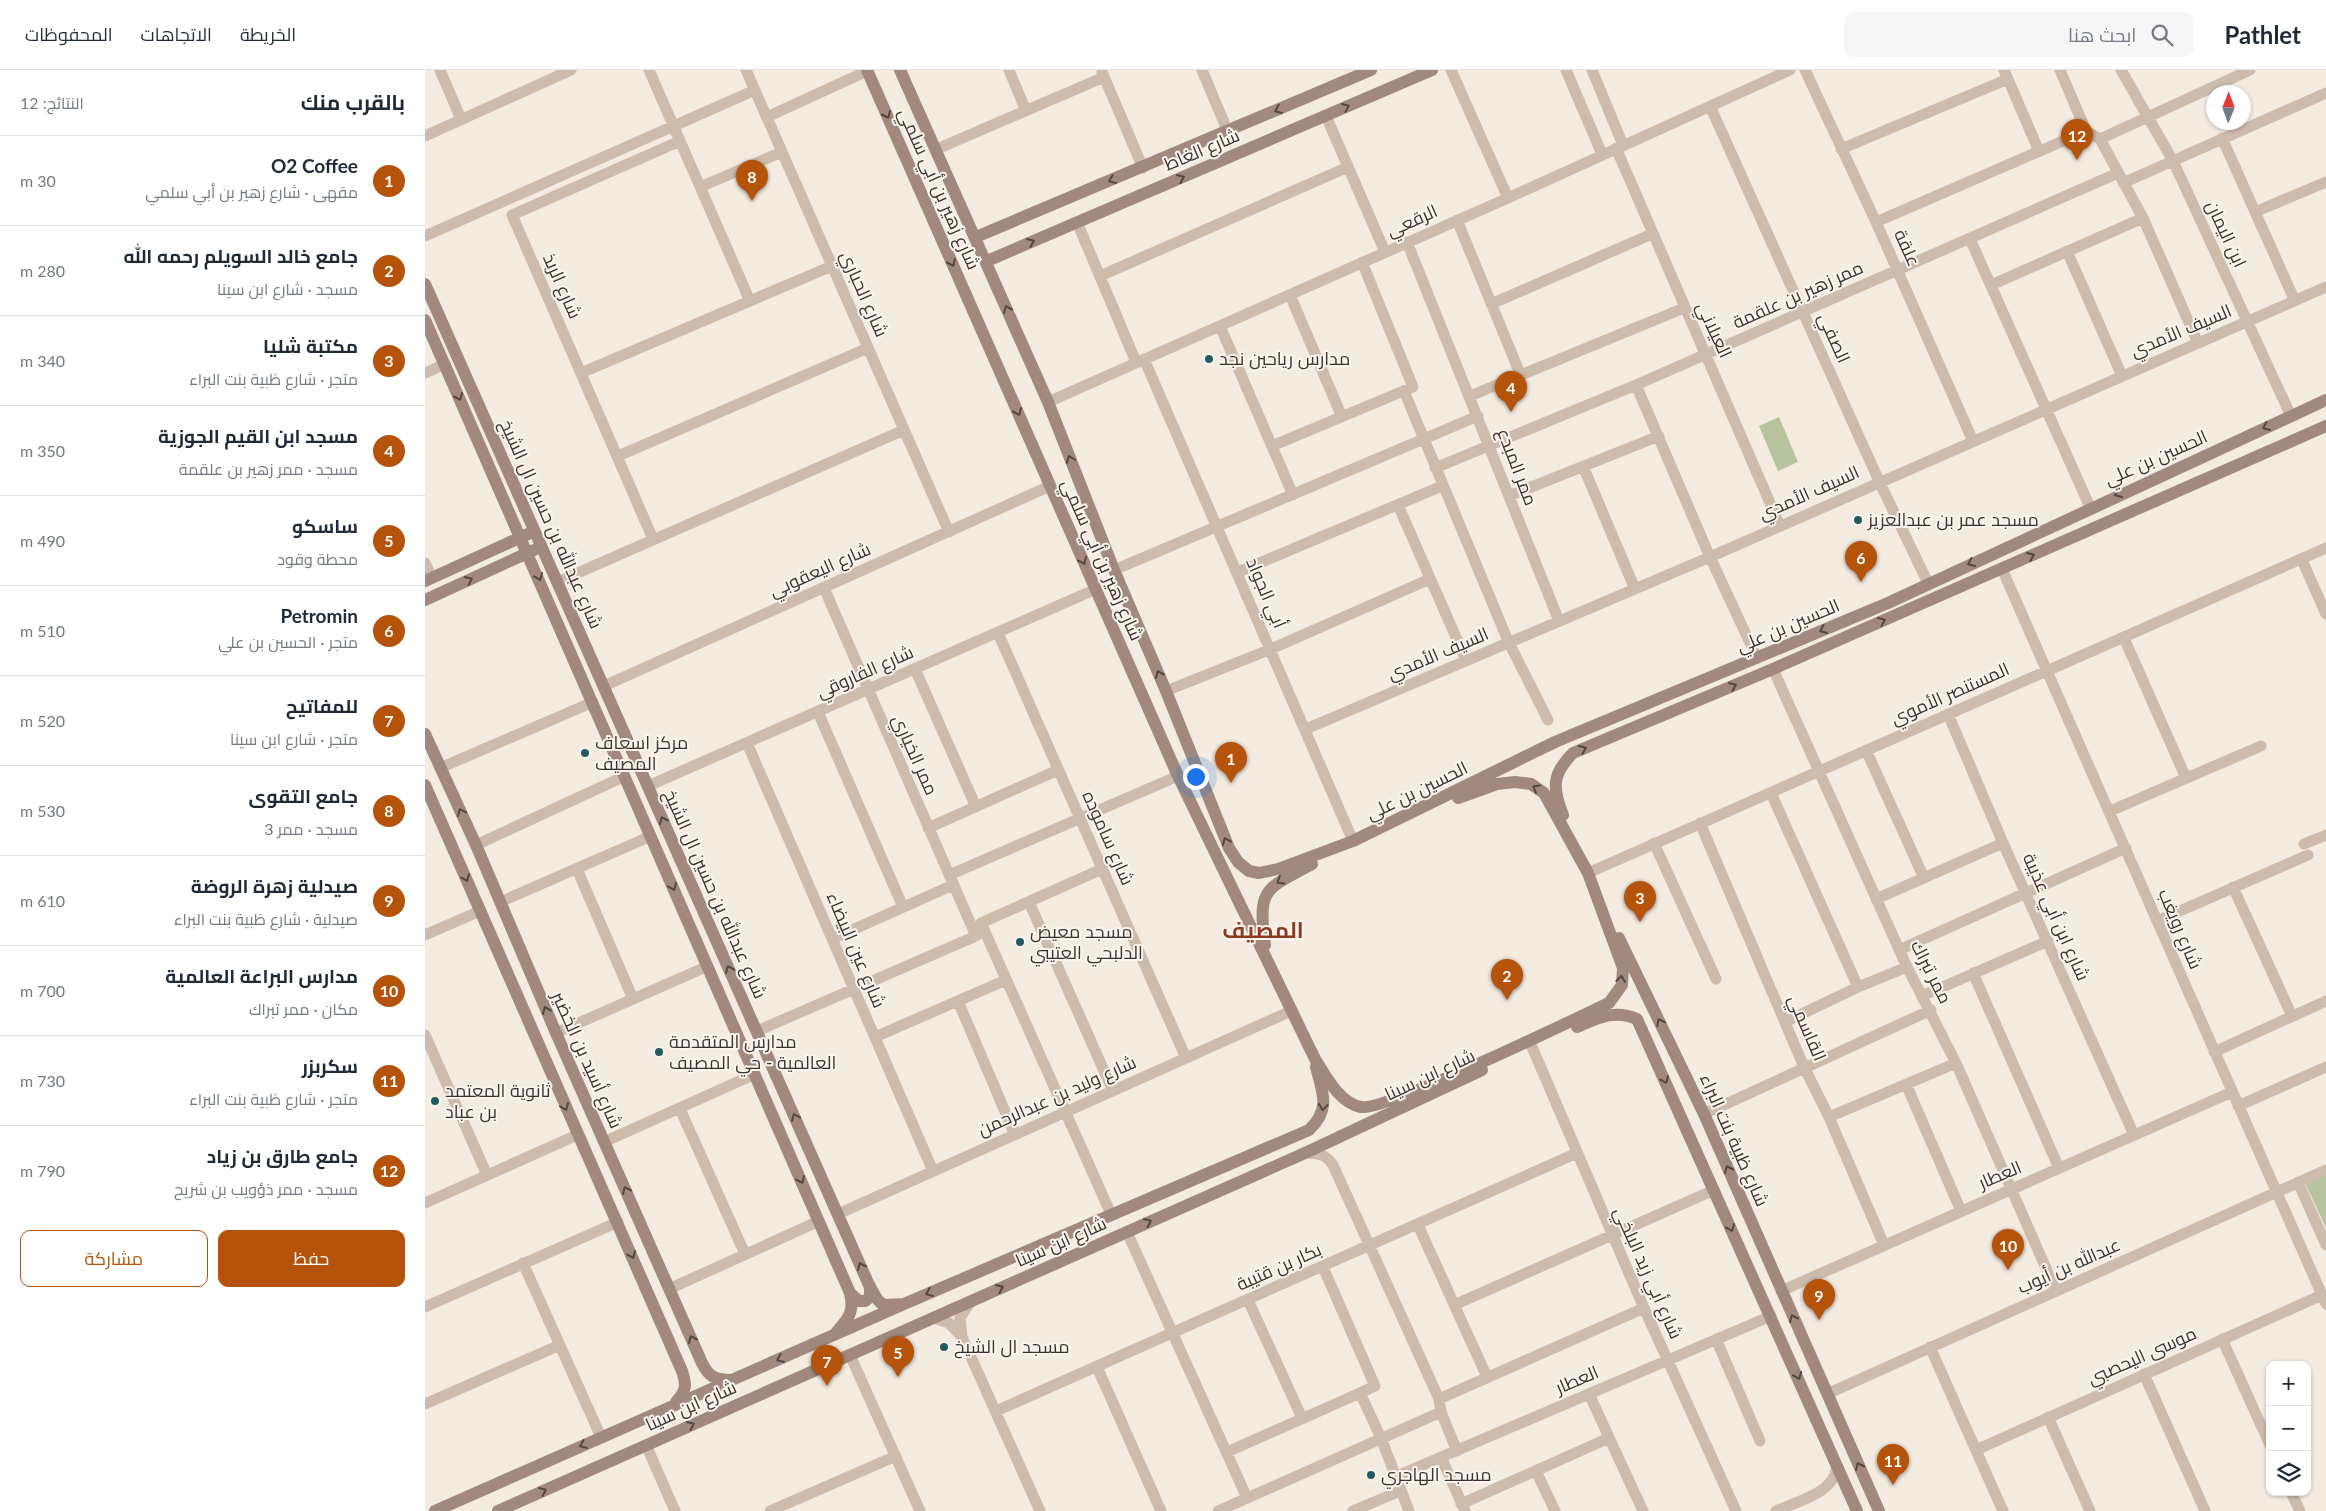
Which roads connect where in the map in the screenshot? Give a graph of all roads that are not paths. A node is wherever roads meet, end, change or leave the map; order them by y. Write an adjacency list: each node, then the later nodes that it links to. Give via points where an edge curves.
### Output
1 (440, 70): 28 (street)
2 (571, 70): 28 (street)
3 (649, 70): 29 (street)
4 (746, 70): 21 (street, شارع الحباري)
5 (901, 70): 37 (street, شارع زهير بن أبي سلمي)
6 (1009, 70): 24 (street)
7 (1202, 70): 31 (street)
8 (1371, 70): 31 (street, شارع الغاط, one-way to 31)
9 (1432, 70): 25 (street, شارع الغاط, one-way to 9)
10 (1451, 70): 48 (street)
11 (1566, 70): 41 (street)
12 (1592, 70): 36 (street, العيلاني)
13 (1790, 70): 23 (street, الرقعي)
14 (1805, 70): 38 (street, علقة)
15 (2061, 70): 30 (street)
16 (2123, 70): 27 (street, ابن اليمان)
17 (2250, 70): 27 (street)
18 (867, 71): 26 (street); 107 (street, شارع زهير بن أبي سلمي, one-way to 107)
19 (1103, 73): 24 (street); 44 (street)
20 (2006, 75): 38 (street); 39 (street)
21 (755, 90): 26 (street, شارع الحباري); 29 (street)
22 (2326, 93): 34 (street, ممر زهير بن علقمة)
23 (1710, 106): 36 (street, الرقعي); 74 (street, الصفي)
24 (1026, 110): 37 (street)
25 (1326, 116): 43 (street); 52 (street, شارع الغاط, one-way to 25)
26 (767, 117): 40 (street, شارع الحباري)
27 (2147, 117): 33 (street); 42 (street, ابن اليمان)
28 (461, 119): 32 (street)
29 (674, 126): 35 (street); 55 (street)
30 (2086, 131): 33 (street); 39 (street)
31 (1228, 132): 44 (street, شارع الغاط)
32 (425, 136)
33 (2101, 138): 45 (street)
34 (2222, 138): 42 (street, ممر زهير بن علقمة); 49 (street)
35 (680, 141): 47 (street); 84 (street, شارع الربذ, via 512,215)
36 (1619, 146): 41 (street, الرقعي); 54 (street, العيلاني)
37 (937, 149): 56 (street, شارع زهير بن أبي سلمي)
38 (1841, 149): 53 (street, علقة)
39 (2039, 151): 53 (street)
40 (782, 152): 47 (street); 63 (street, شارع الحباري)
41 (1602, 154): 48 (street, الرقعي)
42 (2173, 161): 45 (street, ممر زهير بن علقمة); 76 (street, ابن اليمان)
43 (1348, 167): 60 (street); 65 (street)
44 (1143, 168): 56 (street, شارع الغاط, one-way to 56)
45 (2120, 178): 50 (street); 57 (street, ممر زهير بن علقمة)
46 (2326, 182): 49 (street)
47 (700, 187): 71 (street)
48 (1508, 198): 51 (street, الرقعي)
49 (2255, 212): 70 (street)
50 (2143, 218): 59 (street); 78 (street)
51 (1457, 220): 58 (street, الرقعي); 72 (street)
52 (1077, 222): 61 (street, شارع الغاط, one-way to 52); 65 (street, أبي الجواد)
53 (1876, 222): 64 (street, علقة)
54 (1652, 234): 72 (street); 73 (street, العيلاني)
55 (425, 236)
56 (976, 237): 61 (street, شارع زهير بن أبي سلمي)
57 (1970, 238): 64 (street, ممر زهير بن علقمة); 67 (street)
58 (1407, 242): 60 (street, الرقعي); 89 (street, ممر المبدع)
59 (2067, 251): 67 (street); 86 (street)
60 (1385, 252): 62 (street, الرقعي)
61 (987, 261): 91 (street, شارع زهير بن أبي سلمي, one-way to 61)
62 (1363, 262): 69 (street, الرقعي); 88 (street)
63 (832, 266): 71 (street); 79 (street, شارع الحباري)
64 (1897, 271): 74 (street, ممر زهير بن علقمة); 100 (street, علقة)
65 (1100, 276): 81 (street, أبي الجواد)
66 (425, 284): 115 (street, شارع عبدالله بن حسين ال الشيخ)
67 (1991, 285): 92 (street)
68 (2326, 287): 70 (street, السيف الأمدي)
69 (1291, 294): 77 (street, الرقعي); 95 (street)
70 (2295, 300): 76 (street, السيف الأمدي)
71 (750, 301): 84 (street)
72 (1491, 304): 85 (street)
73 (1684, 308): 80 (street, العيلاني); 85 (street)
74 (1803, 312): 80 (street, ممر زهير بن علقمة); 106 (street, الصفي)
75 (425, 320): 82 (street, شارع عبدالله بن حسين ال الشيخ)
76 (2247, 321): 78 (street, السيف الأمدي); 94 (street, ابن اليمان)
77 (1220, 326): 81 (street, الرقعي); 102 (street)
78 (2198, 342): 86 (street, السيف الأمدي)
79 (868, 348): 97 (street, شارع الحباري); 103 (street)
80 (1706, 354): 87 (street, ممر زهير بن علقمة); 113 (street, العيلاني)
81 (1140, 361): 91 (street, الرقعي); 114 (street, أبي الجواد)
82 (445, 364): 83 (street); 117 (street, شارع عبدالله بن حسين ال الشيخ, one-way to 117)
83 (425, 373)
84 (581, 373): 103 (street, شارع الربذ)
85 (1521, 376): 89 (street)
86 (2122, 376): 92 (street, السيف الأمدي)
87 (1636, 385): 98 (street); 101 (street, ممر زهير بن علقمة)
88 (1408, 389): 95 (street); 99 (street)
89 (1470, 396): 93 (street, ممر المبدع)
90 (2326, 400): 94 (street, الحسين بن علي)
91 (1048, 402): 126 (street, شارع زهير بن أبي سلمي, one-way to 91)
92 (2046, 409): 100 (street, السيف الأمدي); 112 (street)
93 (1478, 416): 99 (street); 101 (street, ممر المبدع)
94 (2291, 416): 112 (street, الحسين بن علي, one-way to 112)
95 (1342, 417): 102 (street)
96 (2326, 426): 125 (street, الحسين بن علي, one-way to 96)
97 (904, 430): 116 (street, شارع الحباري); 118 (street)
98 (1659, 436): 104 (street); 122 (street)
99 (1423, 438): 105 (street); 109 (street)
100 (1973, 441): 106 (street, السيف الأمدي)
101 (1490, 445): 105 (street, ممر زهير بن علقمة); 110 (street, ممر المبدع)
102 (1272, 446): 109 (street)
103 (617, 456): 118 (street, شارع الربذ)
104 (1583, 466): 110 (street); 134 (street)
105 (1435, 468): 108 (street)
106 (1879, 481): 113 (street, السيف الأمدي); 131 (street, الصفي)
107 (1050, 486): 116 (street, شارع اليعقوبي); 133 (street, شارع زهير بن أبي سلمي, one-way to 133)
108 (1442, 486): 111 (street); 140 (street)
109 (1293, 495): 114 (street)
110 (1509, 496): 137 (street, ممر المبدع)
111 (1399, 505): 127 (street); 128 (street)
112 (2090, 507): 131 (street, الحسين بن علي, one-way to 131)
113 (1780, 526): 122 (street, السيف الأمدي)
114 (1218, 527): 126 (street); 127 (street, أبي الجواد)
115 (535, 530): 117 (street); 119 (street, شارع عبدالله بن حسين ال الشيخ)
116 (949, 532): 132 (street, شارع اليعقوبي)
117 (522, 538): 121 (street, شارع عبدالله بن حسين ال الشيخ); 129 (street)
118 (653, 539): 130 (street)
119 (541, 546): 121 (street); 130 (street, شارع عبدالله بن حسين ال الشيخ)
120 (2326, 548): 123 (street, المستنصر الأموي)
121 (528, 553): 135 (street, one-way to 121); 150 (street, شارع عبدالله بن حسين ال الشيخ, one-way to 150)
122 (1710, 557): 134 (street, السيف الأمدي); 142 (street)
123 (2302, 560): 136 (street); 139 (street, المستنصر الأموي)
124 (425, 563): 129 (street)
125 (2002, 569): 145 (street, الحسين بن علي, one-way to 125); 146 (street, شارع رويغب)
126 (1114, 570): 149 (street, شارع زهير بن أبي سلمي, one-way to 126)
127 (1238, 572): 141 (street, أبي الجواد)
128 (1430, 579): 141 (street); 143 (street)
129 (428, 580)
130 (557, 582): 147 (street, شارع عبدالله بن حسين ال الشيخ)
131 (1928, 583): 142 (street, الحسين بن علي, one-way to 142)
132 (824, 588): 147 (street, شارع اليعقوبي); 148 (street, ممر الخياري)
133 (1096, 589): 138 (street, شارع الفاروقي); 163 (street, شارع زهير بن أبي سلمي)
134 (1635, 589): 137 (street, السيف الأمدي)
135 (425, 600)
136 (2326, 614)
137 (1559, 621): 140 (street, السيف الأمدي)
138 (998, 633): 144 (street, شارع الفاروقي); 160 (street, شارع ساموده)
139 (2124, 638): 146 (street, المستنصر الأموي); 164 (street)
140 (1509, 643): 143 (street, السيف الأمدي); 153 (street)
141 (1271, 649): 149 (street); 154 (street, أبي الجواد)
142 (1757, 658): 171 (street, الحسين بن علي, via 1555,742)
143 (1466, 660): 154 (street, السيف الأمدي)
144 (915, 669): 148 (street, شارع الفاروقي); 169 (street)
145 (1773, 669): 161 (street, ممر تبراك); 166 (street, الحسين بن علي, one-way to 145, via 1560,767 1573,753)
146 (2046, 671): 152 (street, المستنصر الأموي); 170 (street, شارع رويغب)
147 (604, 686): 167 (street, شارع عبدالله بن حسين ال الشيخ)
148 (867, 690): 151 (street, شارع الفاروقي); 174 (street, ممر الخياري)
149 (1166, 691): 184 (street, شارع زهير بن أبي سلمي, one-way to 149, via 1249,871 1238,862 1229,848)
150 (593, 702): 159 (street); 162 (street, شارع عبدالله بن حسين ال الشيخ)
151 (818, 712): 156 (street, شارع الفاروقي); 193 (street)
152 (1949, 714): 158 (street, المستنصر الأموي); 179 (street, شارع ابن أبي عذيبة)
153 (1548, 720)
154 (1306, 729): 177 (street, أبي الجواد)
155 (425, 734): 159 (street, شارع أسيد بن الخضير)
156 (747, 743): 167 (street, شارع الفاروقي); 199 (street, شارع عين البيضاء)
157 (2261, 746): 164 (street)
158 (1867, 750): 161 (street, المستنصر الأموي); 186 (street)
159 (440, 768): 180 (street, شارع أسيد بن الخضير, one-way to 159)
160 (1059, 770): 169 (street); 172 (street, شارع ساموده)
161 (1819, 771): 168 (street, المستنصر الأموي); 190 (street, ممر تبراك)
162 (625, 776): 176 (street, شارع عبدالله بن حسين ال الشيخ); 180 (street)
163 (1178, 776): 172 (street); 202 (street, شارع زهير بن أبي سلمي)
164 (2186, 778): 170 (street)
165 (425, 785): 194 (street, one-way to 194)
166 (1555, 785): 185 (street, شارع ظبية بنت البراء, via 1558,802)
167 (648, 786): 218 (street, شارع عبدالله بن حسين ال الشيخ, one-way to 167)
168 (1771, 793): 173 (street, المستنصر الأموي); 208 (street)
169 (976, 807): 174 (street)
170 (2110, 811): 181 (street, شارع رويغب)
171 (1411, 814): 177 (street, الحسين بن علي); 185 (street, one-way to 171, via 1544,793 1531,784 1497,784)
172 (1080, 818): 183 (street, شارع ساموده); 187 (street)
173 (1700, 823): 178 (street, المستنصر الأموي); 217 (street, القاسمي)
174 (928, 828): 187 (street, ممر الخياري)
175 (2326, 835): 188 (street, via 2306,850)
176 (651, 836): 182 (street); 203 (street, شارع عبدالله بن حسين ال الشيخ, one-way to 203)
177 (1353, 841): 184 (street, الحسين بن علي); 202 (street, one-way to 202, via 1269,888 1261,906)
178 (1654, 843): 185 (street, المستنصر الأموي); 206 (street)
179 (2003, 843): 186 (street); 189 (street, شارع ابن أبي عذيبة)
180 (476, 844): 191 (street, شارع أسيد بن الخضير)
181 (2126, 848): 189 (street); 195 (street, شارع رويغب)
182 (577, 869): 191 (street); 211 (street)
183 (1102, 869): 192 (street); 224 (street, شارع ساموده)
184 (1259, 873)
185 (1588, 873): 225 (street, one-way to 185, via 1343,1098 1362,1108 1427,1086 1609,1003 1622,985 1623,968); 236 (street, شارع ظبية بنت البراء, one-way to 185)
186 (1924, 878): 190 (street)
187 (951, 880): 193 (street); 198 (street, ممر الخياري)
188 (2233, 888): 195 (street); 216 (street)
189 (2027, 892): 200 (street, شارع ابن أبي عذيبة); 201 (street)
190 (1876, 899): 201 (street, ممر تبراك)
191 (500, 902): 219 (street, شارع أسيد بن الخضير, one-way to 191)
192 (1029, 902): 196 (street); 231 (street)
193 (903, 907): 199 (street)
194 (480, 911): 197 (street); 238 (street, one-way to 238)
195 (2157, 920): 223 (street, شارع رويغب)
196 (981, 923): 198 (street); 207 (street)
197 (425, 935)
198 (976, 936): 209 (street)
199 (832, 939): 209 (street, شارع عين البيضاء)
200 (2048, 941): 205 (street); 240 (street, شارع ابن أبي عذيبة)
201 (1899, 950): 204 (street, ممر تبراك)
202 (1266, 955): 215 (street, شارع زهير بن أبي سلمي)
203 (708, 966): 211 (street); 229 (street, شارع عبدالله بن حسين ال الشيخ)
204 (1907, 967): 208 (street); 210 (street, ممر تبراك)
205 (1973, 973): 210 (street); 244 (street)
206 (1716, 979)
207 (1006, 980): 212 (street); 235 (street)
208 (1858, 987): 217 (street)
209 (854, 989): 218 (street); 221 (street, شارع عين البيضاء)
210 (1921, 996): 214 (street, ممر تبراك)
211 (633, 999): 219 (street)
212 (958, 1001): 221 (street); 239 (street)
213 (2326, 1001): 216 (street)
214 (1931, 1010): 226 (street, ممر تبراك); 228 (street)
215 (1291, 1011): 224 (street, شارع وليد بن عبدالرحمن); 225 (street, شارع زهير بن أبي سلمي)
216 (2292, 1016): 223 (street)
217 (1785, 1022): 228 (street, القاسمي)
218 (757, 1031): 255 (street, شارع عبدالله بن حسين ال الشيخ, one-way to 218)
219 (556, 1033): 241 (street, شارع أسيد بن الخضير)
220 (425, 1035): 247 (street)
221 (875, 1037): 246 (street, شارع عين البيضاء)
222 (1531, 1047): 242 (street, شارع ابن سينا); 243 (street, شارع أبي زيد البلخي); 250 (street, شارع ابن سينا, one-way to 250, via 1603,1016 1620,1013 1637,1019)
223 (2214, 1052): 232 (street, شارع رويغب)
224 (1186, 1058): 231 (street, شارع وليد بن عبدالرحمن)
225 (1315, 1059): 252 (street, شارع ابن سينا, one-way to 252, via 1325,1106 1320,1120 1309,1130)
226 (1956, 1062): 230 (street); 249 (street, ممر تبراك)
227 (2326, 1067): 233 (street)
228 (1804, 1068): 236 (street); 237 (street, القاسمي)
229 (755, 1074): 234 (street); 258 (street, شارع عبدالله بن حسين ال الشيخ, one-way to 258)
230 (1906, 1084): 237 (street); 254 (street)
231 (1113, 1091): 235 (street, شارع وليد بن عبدالرحمن)
232 (2232, 1092): 233 (street, شارع رويغب); 240 (street, العطار)
233 (2238, 1106): 251 (street, شارع رويغب)
234 (681, 1109): 241 (street); 266 (street)
235 (1065, 1112): 239 (street, شارع وليد بن عبدالرحمن); 256 (street)
236 (1704, 1114): 272 (street, شارع ظبية بنت البراء, one-way to 236)
237 (1829, 1117): 263 (street, القاسمي)
238 (577, 1135): 247 (street); 259 (street)
239 (1015, 1135): 246 (street, شارع وليد بن عبدالرحمن)
240 (2134, 1135): 244 (street, العطار)
241 (604, 1142): 271 (street, شارع أسيد بن الخضير, one-way to 241)
242 (1305, 1152): 257 (street, شارع ابن سينا); 265 (street, via 1321,1154 1329,1160)
243 (1577, 1154): 260 (street, بكار بن قتيبة); 262 (street, شارع أبي زيد البلخي)
244 (2059, 1168): 249 (street, العطار)
245 (2326, 1170): 248 (street, عبدالله بن أيوب)
246 (933, 1171): 255 (street, شارع وليد بن عبدالرحمن)
247 (487, 1175): 253 (street)
248 (2298, 1182): 251 (street, عبدالله بن أيوب); 264 (street)
249 (2011, 1189): 254 (street, العطار); 273 (street, ممر تبراك)
250 (1715, 1190): 262 (street); 282 (street, one-way to 282)
251 (2275, 1192): 269 (street, شارع رويغب); 273 (street, عبدالله بن أيوب)
252 (1157, 1195): 256 (street, شارع ابن سينا); 257 (street)
253 (425, 1203)
254 (1961, 1211): 263 (street, العطار)
255 (838, 1214): 270 (street, شارع عبدالله بن حسين ال الشيخ, one-way to 255)
256 (1111, 1214): 278 (street, شارع ابن سينا, one-way to 278)
257 (1166, 1214): 261 (street, شارع ابن سينا, one-way to 257)
258 (819, 1221): 266 (street); 274 (street, شارع عبدالله بن حسين ال الشيخ)
259 (618, 1222): 267 (street); 295 (street, one-way to 295)
260 (1418, 1225): 265 (street, بكار بن قتيبة); 279 (street)
261 (1127, 1232): 277 (street, شارع ابن سينا, one-way to 261); 284 (street)
262 (1612, 1234): 279 (street); 281 (street, شارع أبي زيد البلخي)
263 (1884, 1245): 272 (street, العطار)
264 (2326, 1245)
265 (1370, 1246): 268 (street, بكار بن قتيبة); 302 (street)
266 (745, 1254): 271 (street)
267 (523, 1263): 280 (street); 289 (street)
268 (1323, 1267): 275 (street, بكار بن قتيبة); 299 (street, via 1375,1386)
269 (2321, 1281): 276 (street, شارع رويغب)
270 (870, 1286): 274 (street, via 870,1297 865,1301 859,1302); 278 (street, شارع عبدالله بن حسين ال الشيخ, via 883,1305)
271 (669, 1289): 293 (street, شارع أسيد بن الخضير, one-way to 271)
272 (1781, 1291): 301 (street, شارع ظبية بنت البراء, one-way to 272)
273 (2056, 1291): 290 (street, عبدالله بن أيوب)
274 (850, 1293): 285 (street, شارع عبدالله بن حسين ال الشيخ, via 853,1307)
275 (1248, 1300): 284 (street, بكار بن قتيبة); 308 (street)
276 (2324, 1300): 288 (street, موسى اليحصبي)
277 (970, 1302): 283 (street, شارع ابن سينا); 286 (street, via 960,1318)
278 (904, 1304): 285 (street, شارع ابن سينا)
279 (1454, 1304): 297 (street)
280 (425, 1306)
281 (1644, 1308): 292 (street, شارع أبي زيد البلخي); 297 (street)
282 (1771, 1316): 287 (street, العطار); 320 (street, one-way to 320)
283 (933, 1318): 286 (street, via 949,1323); 291 (street, شارع ابن سينا)
284 (1173, 1333): 294 (street, بكار بن قتيبة); 317 (street)
285 (835, 1334): 298 (street, شارع ابن سينا, one-way to 298)
286 (962, 1337): 305 (street)
287 (1716, 1339): 292 (street, العطار); 313 (street)
288 (2222, 1340): 296 (street, موسى اليحصبي); 309 (street)
289 (560, 1345): 303 (street); 310 (street)
290 (1930, 1347): 301 (street, عبدالله بن أيوب); 315 (street)
291 (850, 1355): 314 (street, شارع ابن سينا, one-way to 291); 318 (street)
292 (1668, 1360): 300 (street, العطار); 341 (street, شارع أبي زيد البلخي)
293 (702, 1362): 295 (street, via 702,1373 698,1379 691,1379); 298 (street, شارع أسيد بن الخضير, via 708,1375 718,1380)
294 (1097, 1366): 305 (street, بكار بن قتيبة); 335 (street)
295 (682, 1371): 304 (street, via 685,1392)
296 (2143, 1374): 307 (street, موسى اليحصبي); 347 (street)
297 (1487, 1377): 302 (street)
298 (733, 1380): 304 (street, شارع ابن سينا)
299 (1360, 1393): 308 (street); 311 (street)
300 (1589, 1394): 312 (street); 316 (street, العطار)
301 (1827, 1394): 344 (street, شارع ظبية بنت البراء, one-way to 301)
302 (1439, 1399): 306 (street)
303 (425, 1404)
304 (674, 1404): 310 (street, شارع ابن سينا)
305 (995, 1411): 334 (street)
306 (1441, 1412): 311 (street); 316 (street)
307 (2048, 1417): 315 (street, موسى اليحصبي); 346 (street)
308 (1302, 1418): 317 (street)
309 (2266, 1436)
310 (601, 1437): 329 (street, شارع ابن سينا, one-way to 329)
311 (1381, 1438): 322 (street); 327 (street)
312 (1609, 1438): 321 (street); 340 (street)
313 (1761, 1440)
314 (646, 1445): 330 (street, شارع ابن سينا, one-way to 314); 331 (street)
315 (1976, 1450): 345 (street)
316 (1457, 1451): 319 (street, العطار)
317 (1227, 1452): 327 (street)
318 (895, 1456): 332 (street); 333 (street)
319 (1441, 1457): 322 (street, العطار); 328 (street)
320 (1837, 1468): 323 (street, via 1835,1478); 325 (street)
321 (1536, 1471): 328 (street); 339 (street)
322 (1397, 1476): 324 (street)
323 (1823, 1490): 325 (street, via 1835,1489); 342 (street)
324 (1400, 1491): 337 (street); 338 (street)
325 (1850, 1495): 343 (street)
326 (2293, 1496): 348 (street)
327 (1247, 1498): 336 (street)
328 (1463, 1507)
329 (435, 1511)
330 (498, 1511)
331 (675, 1511)
332 (770, 1511)
333 (920, 1511)
334 (1040, 1511)
335 (1161, 1511)
336 (1218, 1511)
337 (1353, 1511)
338 (1409, 1511)
339 (1555, 1511)
340 (1643, 1511)
341 (1736, 1511)
342 (1776, 1511)
343 (1857, 1511)
344 (1879, 1511)
345 (2003, 1511)
346 (2090, 1511)
347 (2205, 1511)
348 (2300, 1511)

